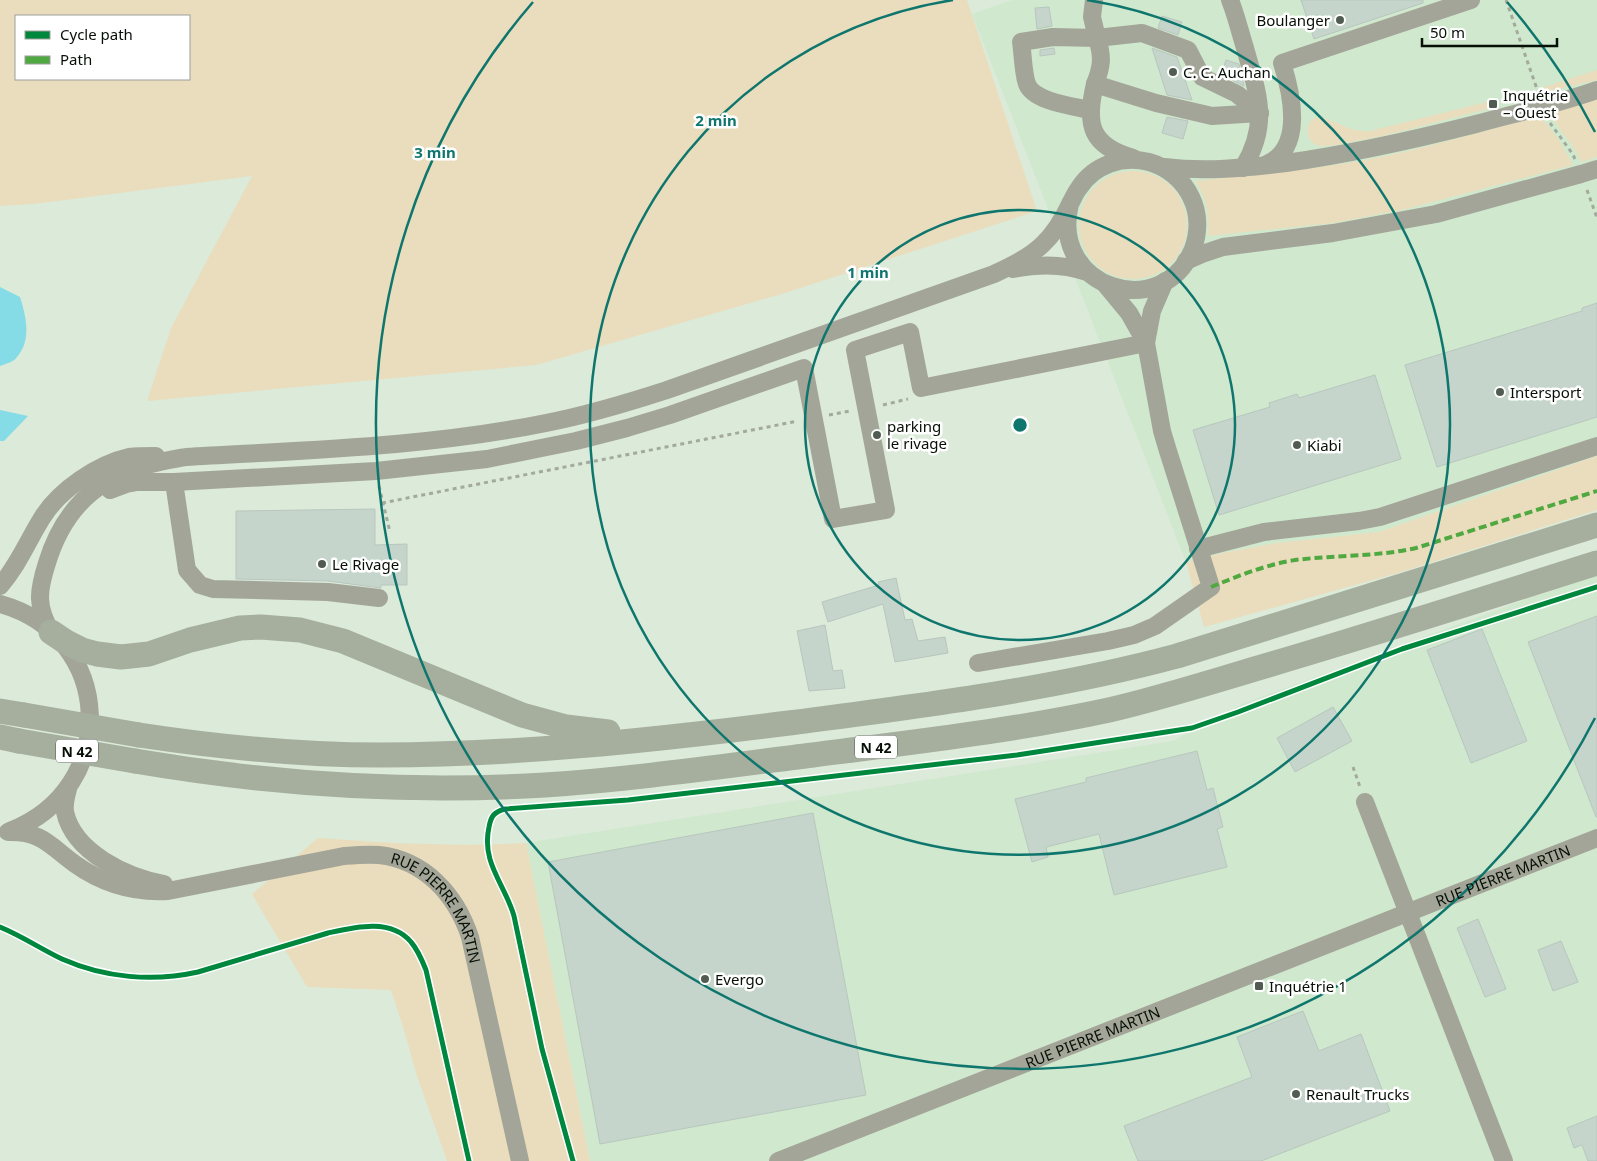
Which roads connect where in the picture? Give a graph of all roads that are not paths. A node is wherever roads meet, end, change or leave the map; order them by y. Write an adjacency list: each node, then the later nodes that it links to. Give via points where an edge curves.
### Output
1 (1094, 0): 4 (street, via 1092,17)
2 (1230, 0): 8 (street, via 1258,95)
3 (1471, 0): 10 (street, via 1282,63 1291,97 1291,130 1282,155)
4 (1097, 38): 5 (street, via 1102,59); 7 (street, via 1053,37 1021,42 1028,85 1036,95); 8 (street, via 1142,33 1188,50 1202,77 1237,94)
5 (1095, 84): 7 (street); 8 (street, via 1212,116)
6 (1597, 90): 10 (street, via 1410,141)
7 (1090, 110): 9 (street, via 1092,127 1101,143 1117,153)
8 (1260, 113): 12 (street, via 1258,132)
9 (1139, 160): 11 (street); 14 (street, via 1113,162 1097,170 1078,188)
10 (1264, 166): 12 (street)
11 (1162, 167): 12 (street, via 1198,170); 15 (street, via 1182,183 1194,205 1196,238)
12 (1243, 168)
13 (1597, 169): 15 (street, via 1436,214 1333,233 1223,247)
14 (1070, 204): 16 (street, via 1068,236 1073,252); 17 (street, via 1042,245)
15 (1186, 262): 18 (street)
16 (1087, 272): 17 (street, via 1068,266 1041,265); 19 (street)
17 (994, 274): 22 (street, via 667,390 570,418 432,441)
18 (1165, 281): 19 (street, via 1135,290); 20 (street, via 1154,306)
19 (1105, 284): 20 (street, via 1129,313)
20 (1146, 343): 23 (street, via 921,388 910,332 856,350 886,510 832,519 804,368 627,428 576,442 487,459 376,471); 26 (street, via 1162,431)
21 (1597, 446): 26 (street, via 1380,517 1264,532)
22 (186, 457): 24 (street, via 154,463 119,475); 28 (street, via 130,457 107,464 83,479 43,516 20,559)
23 (174, 482): 24 (street, via 126,484); 29 (street, via 187,570 200,585 213,589 328,592)
24 (73, 510): 31 (street, via 53,544 42,583 40,604)
25 (1597, 526): 34 (highway, N 42, via 1133,668 1021,690)
26 (1198, 549): 32 (street, via 1211,587 1155,626 1108,641)
27 (1597, 563): 35 (highway, N 42, bridge, via 1308,653 1108,710 926,740 662,774 542,785 376,786 274,780 182,769)
28 (0, 586)
29 (379, 598)
30 (0, 604): 31 (street, via 32,617)
31 (51, 632): 34 (highway, via 82,650 121,657 149,654 240,628 300,630 344,641 522,714 560,726 618,733); 36 (street, via 75,661 85,683 90,707 90,732 84,756)
32 (978, 663)
33 (12, 713): 34 (highway, N 42, bridge, via 228,747 378,756 582,746)
34 (713, 732)
35 (9, 739)
36 (68, 789): 38 (street, via 41,815); 40 (street, RUE PIERRE MARTIN, via 65,808 68,823 74,834 99,857 142,879)
37 (1365, 802): 41 (street)
38 (4, 833): 40 (street, RUE PIERRE MARTIN, via 26,832 42,838 76,865 118,887 153,892)
39 (1597, 838): 41 (street, RUE PIERRE MARTIN)
40 (192, 886): 42 (street, RUE PIERRE MARTIN, via 364,854 395,858 429,875 455,903 470,937)
41 (1407, 912): 43 (street, RUE PIERRE MARTIN); 44 (street)
42 (520, 1161)
43 (778, 1161)
44 (1504, 1161)

